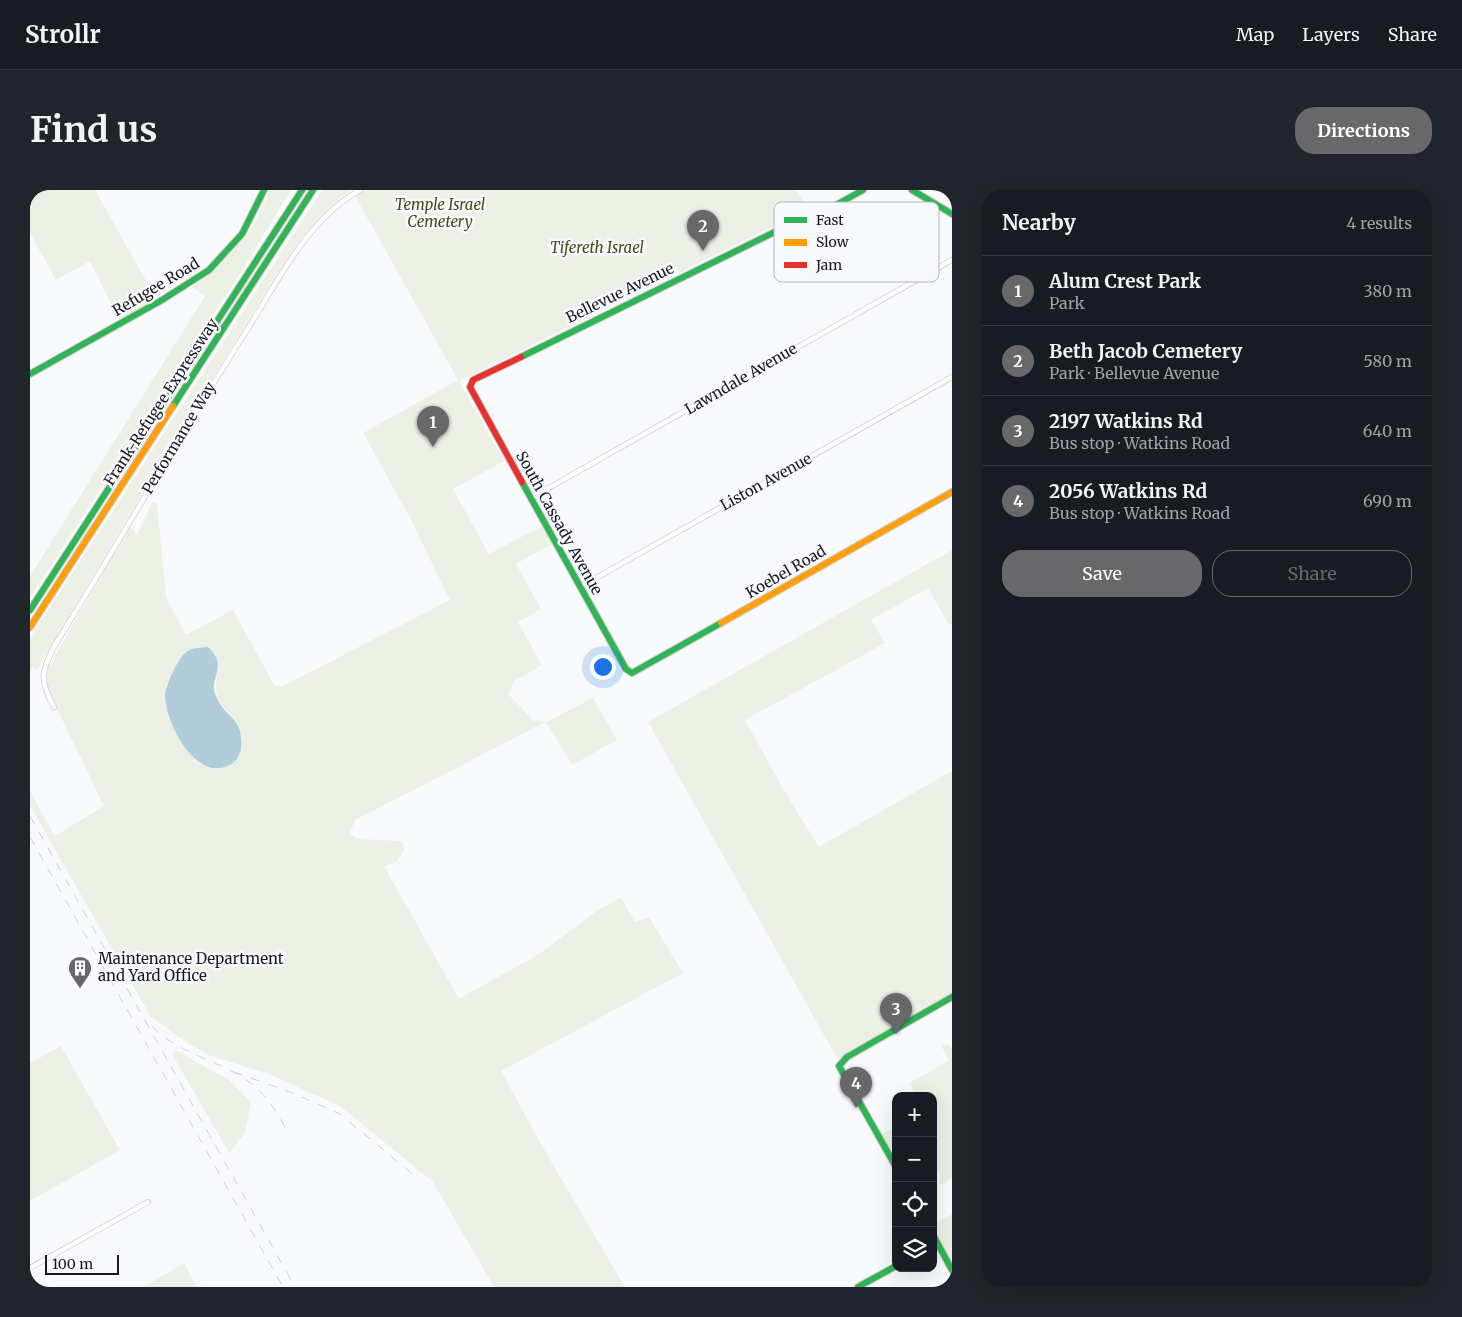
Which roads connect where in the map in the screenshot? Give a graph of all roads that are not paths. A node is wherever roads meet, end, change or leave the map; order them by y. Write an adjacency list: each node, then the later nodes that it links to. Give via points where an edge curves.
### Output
1 (264, 190): 17 (main road, Refugee Road, via 242,234 209,270)
2 (296, 190): 11 (main road)
3 (302, 190): 11 (main road, Frank-Refugee Expressway)
4 (313, 190): 24 (main road, Frank-Refugee Expressway)
5 (360, 190): 26 (street, Performance Way, via 327,213 306,240 216,377 98,573 43,669 44,689)
6 (863, 190): 8 (main road, Bellevue Avenue)
7 (912, 190): 9 (main road)
8 (842, 202)
9 (932, 202)
10 (939, 206): 12 (main road)
11 (288, 210): 23 (main road, Frank-Refugee Expressway)
12 (952, 214)
13 (774, 232): 19 (main road, Bellevue Avenue)
14 (952, 260): 15 (street, Lawndale Avenue)
15 (939, 267)
16 (913, 282): 21 (street, Lawndale Avenue)
17 (30, 374)
18 (952, 377): 22 (street, Liston Avenue)
19 (470, 383): 21 (main road, South Cassady Avenue)
20 (952, 492): 25 (main road, Koebel Road)
21 (531, 498): 22 (main road, South Cassady Avenue)
22 (580, 587): 25 (main road, South Cassady Avenue, via 626,669)
23 (30, 610)
24 (30, 627)
25 (632, 673)
26 (54, 707)
27 (952, 998): 28 (main road, via 846,1057 840,1066)
28 (892, 1160)
29 (148, 1202): 31 (street)
30 (937, 1247): 33 (main road)
31 (30, 1268)
32 (892, 1268): 34 (main road)
33 (952, 1270)
34 (858, 1287)

